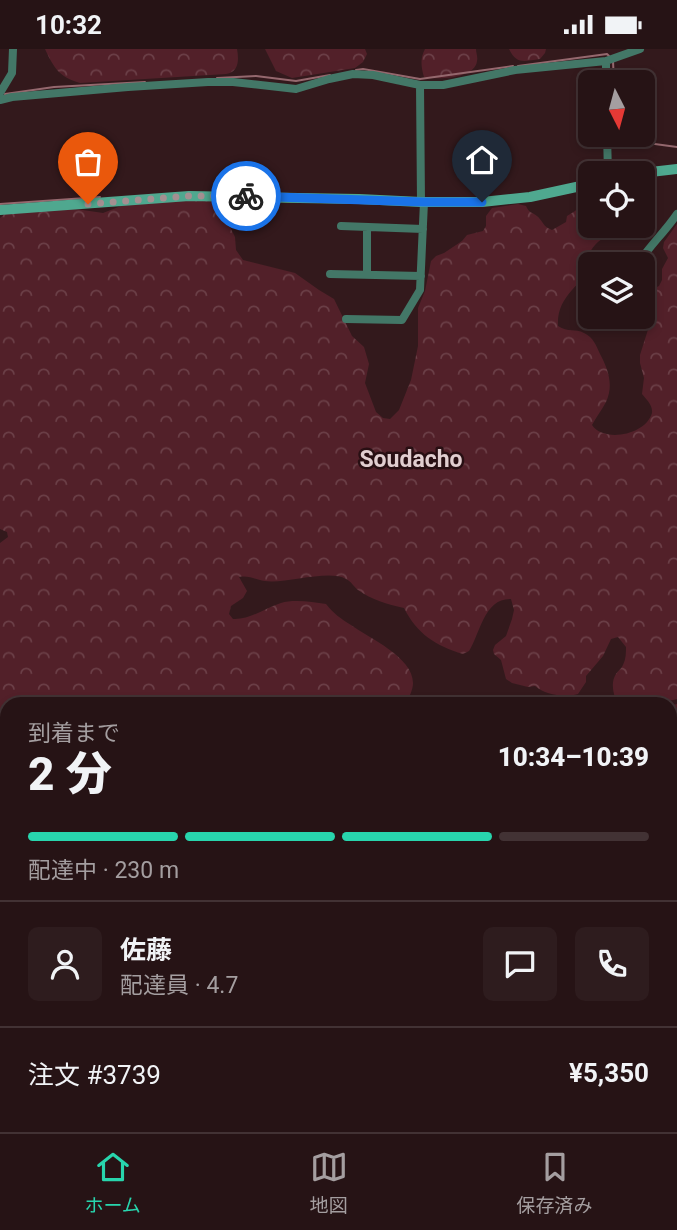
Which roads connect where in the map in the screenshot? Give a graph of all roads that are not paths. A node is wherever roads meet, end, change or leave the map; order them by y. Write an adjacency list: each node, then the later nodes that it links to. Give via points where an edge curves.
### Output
1 (13, 49): 6 (street, via 12,73)
2 (640, 49): 3 (street)
3 (606, 61): 4 (street); 5 (street, via 515,69 443,85)
4 (606, 70)
5 (420, 85): 7 (street, via 353,74 296,89 208,82); 11 (street)
6 (0, 93)
7 (0, 100)
8 (677, 169): 9 (main road)
9 (655, 172)
10 (578, 186): 11 (main road, via 505,201)
11 (422, 202): 12 (main road, via 189,196); 16 (street)
12 (0, 210)
13 (677, 214): 17 (street)
14 (341, 226): 15 (street)
15 (367, 227): 16 (street); 19 (street)
16 (423, 229): 20 (street)
17 (645, 252)
18 (330, 274): 19 (street)
19 (367, 275): 20 (street)
20 (421, 276): 21 (street, via 420,290 402,320)
21 (346, 319)

